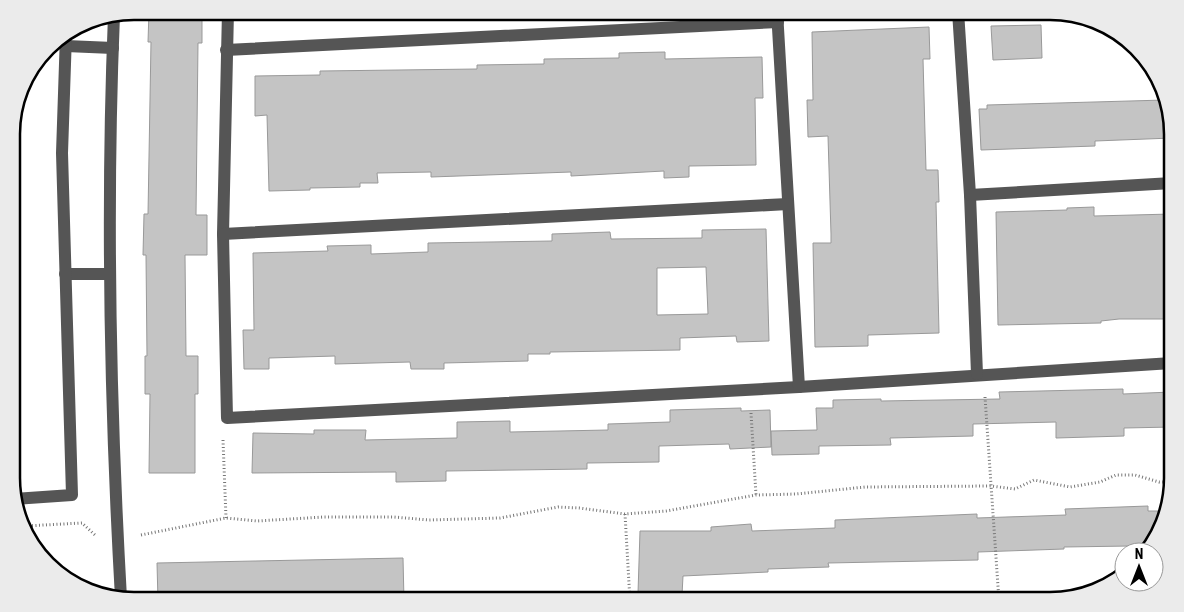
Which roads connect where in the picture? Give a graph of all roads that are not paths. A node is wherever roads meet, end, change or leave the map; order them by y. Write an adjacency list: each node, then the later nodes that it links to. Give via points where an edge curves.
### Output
1 (228, 20): 9 (street)
2 (728, 20): 9 (street)
3 (778, 20): 12 (street)
4 (959, 20): 11 (street)
5 (114, 22): 8 (street)
6 (69, 41): 8 (street)
7 (66, 43): 14 (street, via 62,153)
8 (113, 48): 15 (street)
9 (226, 50): 13 (street)
10 (1164, 183): 11 (street)
11 (970, 195): 17 (street)
12 (788, 204): 13 (street); 18 (street)
13 (223, 234): 18 (street, via 227,418)
14 (65, 274): 15 (street); 19 (street, via 72,495)
15 (110, 274): 20 (street)
16 (1164, 363): 17 (street)
17 (980, 374): 18 (street)
18 (799, 387)
19 (22, 498)
20 (121, 591)

